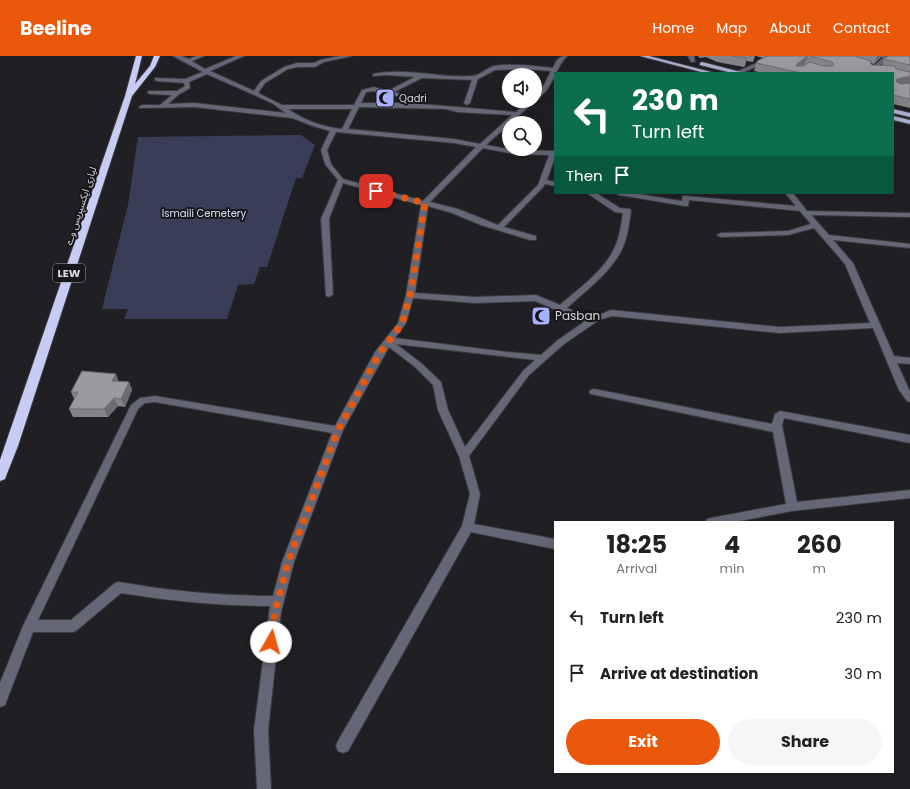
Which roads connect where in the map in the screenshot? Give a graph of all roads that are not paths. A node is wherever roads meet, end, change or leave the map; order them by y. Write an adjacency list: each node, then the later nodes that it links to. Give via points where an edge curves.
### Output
1 (139, 56): 33 (highway, لیاری ایکسپریس وے / LEW)
2 (157, 56): 33 (highway, LEW, via 153,66)
3 (176, 56): 13 (street)
4 (201, 56): 13 (street)
5 (241, 56): 18 (street)
6 (349, 56): 32 (street, via 322,61 315,65 286,68 263,82)
7 (564, 56): 17 (street)
8 (643, 56): 19 (main road)
9 (778, 56): 15 (street)
10 (882, 56): 22 (street, via 886,58)
11 (752, 58): 15 (street)
12 (690, 59): 20 (main road)
13 (188, 61): 18 (street)
14 (743, 62): 16 (street)
15 (763, 62): 16 (street)
16 (754, 66): 21 (street)
17 (555, 70): 25 (street, via 494,68); 28 (street)
18 (206, 72): 27 (street); 32 (street)
19 (708, 72)
20 (735, 72)
21 (740, 72)
22 (869, 72)
23 (375, 75): 24 (street, via 386,73)
24 (421, 76): 25 (street); 30 (street)
25 (475, 78): 34 (street)
26 (157, 80): 27 (street)
27 (186, 81): 31 (street, via 188,87)
28 (542, 91)
29 (150, 92): 31 (street)
30 (390, 92): 35 (street, via 408,97); 37 (street, via 374,89 364,91)
31 (178, 93): 36 (street)
32 (255, 93): 38 (street)
33 (128, 96): 82 (highway, لیاری ایکسپریس وے / LEW)
34 (467, 103)
35 (406, 105): 37 (street); 42 (street)
36 (162, 106): 39 (street); 44 (street, via 194,105)
37 (356, 106): 38 (street); 48 (street)
38 (281, 107): 44 (street)
39 (142, 108)
40 (524, 108): 42 (street)
41 (894, 111): 43 (main road)
42 (518, 114): 49 (street)
43 (910, 115)
44 (295, 117): 47 (street)
45 (894, 118): 46 (main road)
46 (910, 122)
47 (334, 130): 48 (street); 51 (street, via 324,150 328,164)
48 (344, 132): 49 (street)
49 (482, 145): 50 (street, via 514,152); 58 (street)
50 (554, 153): 52 (street)
51 (341, 180): 58 (street); 67 (street, via 325,219)
52 (544, 181): 53 (street); 62 (street, via 542,186)
53 (554, 184)
54 (637, 194): 57 (street)
55 (790, 194): 59 (street)
56 (602, 196): 69 (street, via 618,210 627,211 616,254 595,278)
57 (666, 197): 59 (street, via 686,204 686,198)
58 (425, 203): 62 (street, via 455,211); 68 (street)
59 (803, 211): 60 (street); 61 (street)
60 (910, 215)
61 (816, 225): 63 (street, via 788,233); 64 (street)
62 (499, 228): 65 (street)
63 (721, 235)
64 (826, 237): 66 (street); 71 (street, via 849,264)
65 (533, 238)
66 (910, 246)
67 (329, 294)
68 (410, 295): 69 (street, via 475,300 536,298); 72 (street, via 402,324)
69 (561, 309): 70 (street)
70 (590, 322): 71 (street, via 611,313 780,330); 73 (street, via 561,342)
71 (876, 325): 74 (street)
72 (389, 341): 73 (street); 79 (street, via 380,352); 81 (street, via 438,384 443,410)
73 (544, 358): 81 (street, via 526,373)
74 (891, 359): 75 (street); 77 (street)
75 (910, 361)
76 (594, 392): 78 (street)
77 (910, 399)
78 (778, 429): 80 (street, via 780,414); 84 (street)
79 (338, 430): 88 (street, via 288,562); 89 (street, via 155,399 143,400 134,407)
80 (910, 439)
81 (464, 456): 86 (street, via 475,494)
82 (0, 476)
83 (910, 494): 84 (street)
84 (792, 507): 85 (street)
85 (716, 521)
86 (468, 527): 87 (street); 91 (street)
87 (554, 544)
88 (278, 601): 89 (street, via 232,601 119,587 73,626); 92 (street, via 261,730)
89 (29, 626): 90 (street)
90 (0, 700)
91 (343, 746)
92 (264, 789)

